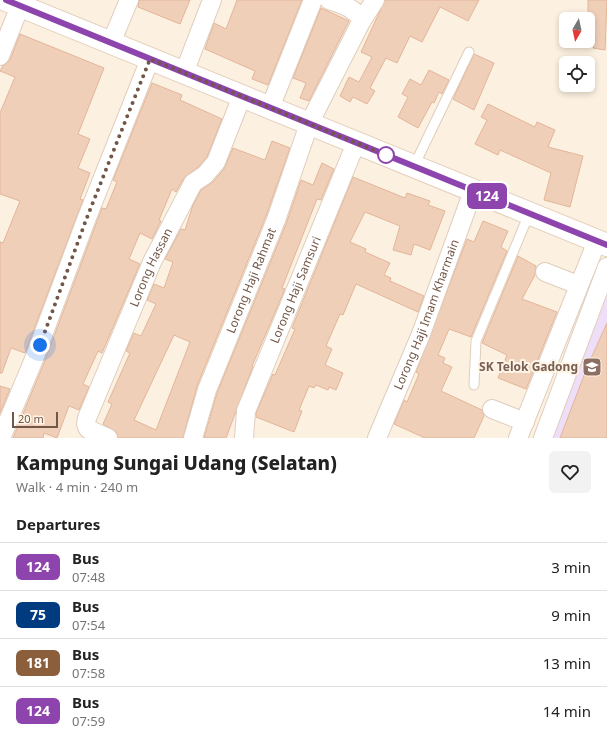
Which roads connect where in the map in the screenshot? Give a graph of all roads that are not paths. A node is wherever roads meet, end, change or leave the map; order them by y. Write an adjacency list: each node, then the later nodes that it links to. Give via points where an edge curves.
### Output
1 (129, 0): 8 (street)
2 (212, 0): 12 (street)
3 (313, 0): 14 (street)
4 (329, 0): 7 (street, via 349,6)
5 (375, 0): 7 (street, Lorong Haji Rahmat)
6 (13, 3): 8 (street); 10 (street)
7 (362, 20): 15 (street, Lorong Haji Rahmat)
8 (111, 43): 11 (street)
9 (469, 52): 17 (lane)
10 (0, 56)
11 (150, 59): 12 (street); 27 (street)
12 (184, 73): 13 (street)
13 (242, 96): 14 (street); 28 (street, Lorong Hassan, via 216,162 205,175 193,182 152,262 87,418 88,429)
14 (270, 108): 15 (street)
15 (309, 124): 16 (street); 29 (street, Lorong Haji Rahmat, via 276,220 207,390)
16 (356, 143): 17 (street); 30 (street, Lorong Haji Samsuri, via 246,411)
17 (414, 166): 18 (street)
18 (473, 191): 19 (street); 31 (street, Lorong Haji Imam Kharmain, via 421,334)
19 (529, 214): 20 (street); 24 (lane, via 476,341)
20 (602, 243): 23 (street)
21 (607, 267): 32 (street)
22 (545, 272): 23 (street)
23 (578, 285): 26 (street)
24 (474, 385)
25 (492, 409): 26 (street)
26 (521, 430)
27 (1, 438)
28 (108, 438)
29 (193, 438)
30 (244, 438)
31 (376, 438)
32 (542, 438)

